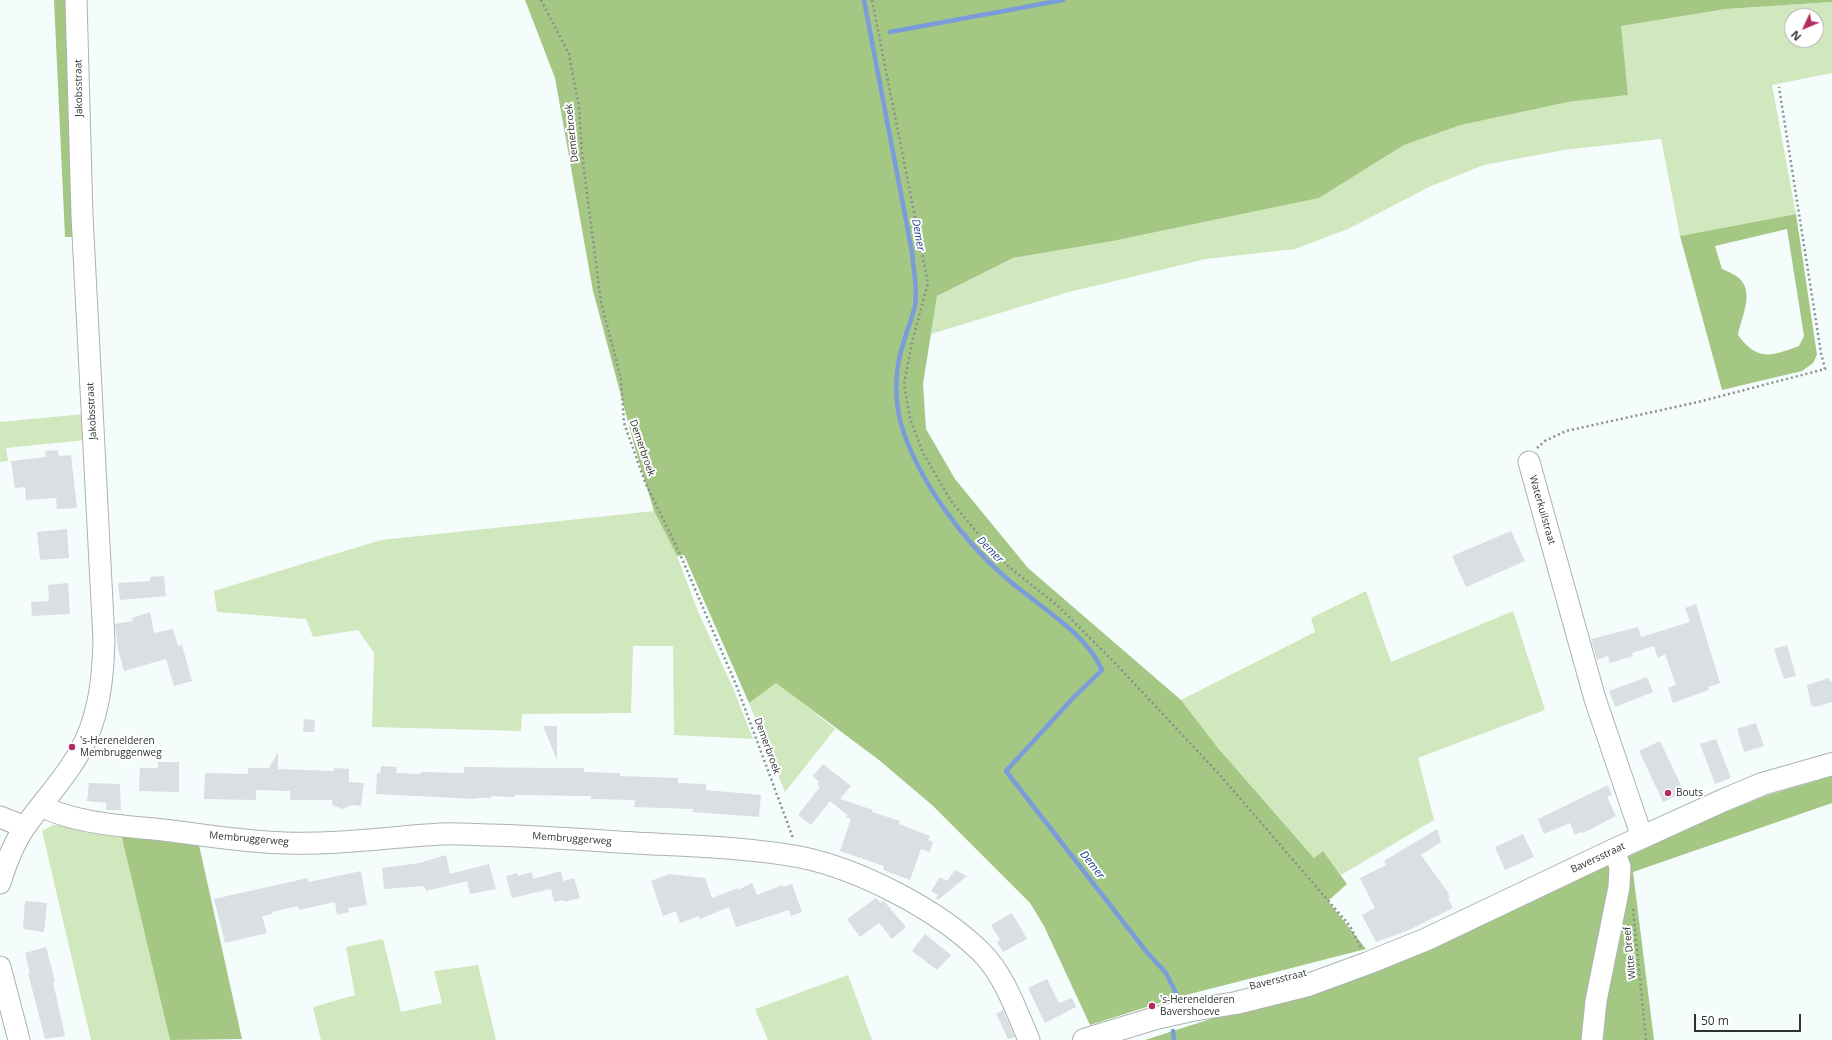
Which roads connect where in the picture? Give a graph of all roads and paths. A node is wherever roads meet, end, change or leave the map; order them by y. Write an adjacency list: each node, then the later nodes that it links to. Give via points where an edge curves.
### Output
1 (76, 0): 7 (street, Jakobsstraat, via 82,215 104,641 103,672 99,700 80,752)
2 (541, 0): 12 (path, Demerbroek, via 569,54 578,107 601,302 621,379 624,423 645,482 680,554 736,687)
3 (872, 0): 15 (path, via 928,283 904,384 910,418 923,453 951,501 979,535 1008,566 1058,606 1219,774 1350,926)
4 (1779, 87): 5 (path, Waterkuilstraat, via 1825,369 1698,402 1566,431 1545,441)
5 (1529, 462): 10 (street, Waterkuilstraat, via 1594,699)
6 (1832, 764): 10 (main road, Baversstraat, via 1762,784)
7 (41, 806): 9 (street, Jakobsstraat); 12 (street, Membruggerweg, via 72,818 286,843 344,842 443,834 482,835 747,850)
8 (0, 817): 9 (street)
9 (25, 827): 13 (street, Jakobsstraat, via 13,847)
10 (1642, 837): 11 (main road, Baversstraat)
11 (1614, 850): 15 (main road, Baversstraat, via 1427,939); 20 (street, via 1620,867 1619,887 1596,1001)
12 (800, 857): 18 (street, Membruggerweg, via 828,864 876,883 918,905 954,929 981,952 994,969)
13 (0, 883)
14 (1633, 907): 21 (path, Witte Dreef)
15 (1368, 963): 19 (main road, Baversstraat, via 1308,985 1236,1003 1192,1010 1115,1029)
16 (0, 967): 17 (street)
17 (19, 1040)
18 (1029, 1040)
19 (1084, 1040)
20 (1592, 1040)
21 (1646, 1040)

